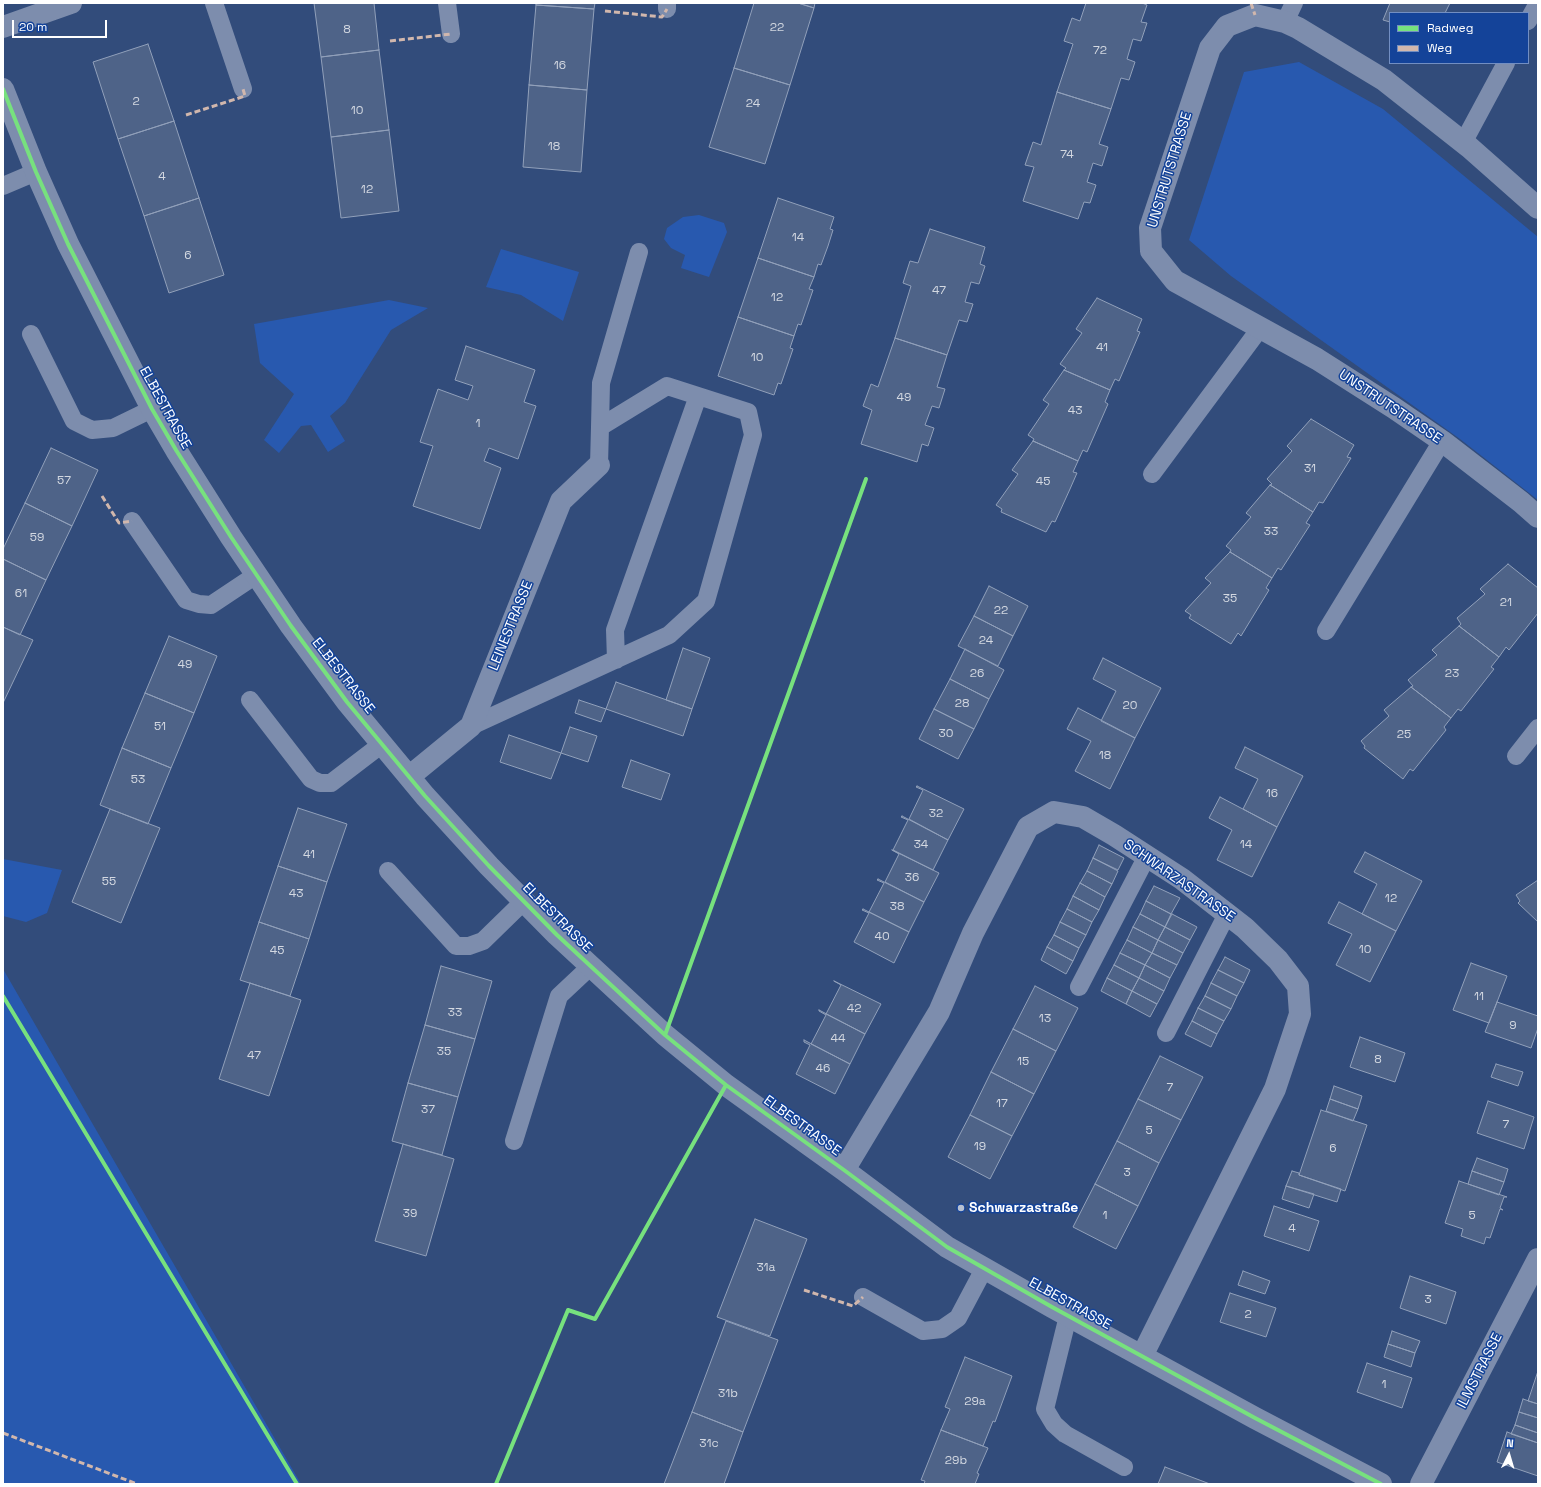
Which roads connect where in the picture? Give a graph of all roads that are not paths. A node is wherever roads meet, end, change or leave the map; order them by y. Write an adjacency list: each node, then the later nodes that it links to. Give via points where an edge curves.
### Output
1 (70, 3): 7 (street)
2 (214, 3): 11 (lane)
3 (447, 3): 8 (lane)
4 (1538, 3): 6 (lane)
5 (1289, 12): 12 (street, UNSTRUTSTRASSE, via 1384,80); 17 (street, UNSTRUTSTRASSE, via 1255,15 1227,26 1210,48 1150,228 1151,251 1175,281)
6 (1529, 19)
7 (3, 27)
8 (451, 34)
9 (1505, 64): 12 (lane)
10 (3, 89): 13 (street, ELBESTRASSE)
11 (243, 89)
12 (1463, 143): 15 (street, UNSTRUTSTRASSE)
13 (36, 172): 14 (lane); 20 (street, ELBESTRASSE, via 68,244)
14 (3, 186)
15 (1538, 208)
16 (639, 252): 21 (lane, via 601,383)
17 (1261, 328): 22 (street, UNSTRUTSTRASSE, via 1317,358); 24 (lane)
18 (31, 334): 20 (lane, via 74,421 92,430 113,428)
19 (698, 396): 21 (lane, via 667,386); 29 (lane, via 615,630); 29 (lane, via 748,412 753,435 706,601 669,635)
20 (152, 410): 27 (street, ELBESTRASSE)
21 (600, 427): 23 (lane)
22 (1442, 441): 25 (street, UNSTRUTSTRASSE); 28 (lane)
23 (599, 465): 31 (street, LEINESTRASSE, via 561,501)
24 (1152, 474)
25 (1538, 516)
26 (132, 521): 27 (lane, via 186,600 211,605)
27 (256, 575): 33 (street, ELBESTRASSE, via 347,702)
28 (1326, 631)
29 (616, 660): 31 (lane)
30 (250, 700): 33 (lane, via 311,779 320,783 331,783)
31 (471, 726): 35 (street, LEINESTRASSE)
32 (1538, 728): 34 (lane)
33 (382, 744): 35 (street, ELBESTRASSE)
34 (1516, 756)
35 (410, 776): 38 (street, ELBESTRASSE, via 441,813)
36 (1147, 856): 39 (street, SCHWARZASTRASSE); 41 (lane); 44 (street, SCHWARZASTRASSE, via 1083,817 1054,812 1028,827 973,933 939,1012)
37 (388, 871): 38 (lane, via 456,946 483,942)
38 (524, 901): 40 (street, ELBESTRASSE)
39 (1227, 914): 42 (lane); 49 (street, SCHWARZASTRASSE, via 1278,960 1298,986 1300,1014 1275,1089)
40 (591, 966): 43 (lane, via 559,996); 44 (street, ELBESTRASSE, via 665,1035 726,1085)
41 (1079, 987)
42 (1166, 1033)
43 (514, 1141)
44 (844, 1170): 46 (street, ELBESTRASSE, via 947,1248)
45 (1538, 1259): 52 (street, ILMSTRASSE)
46 (984, 1269): 47 (lane, via 958,1318 942,1329 924,1331); 48 (street, ELBESTRASSE)
47 (863, 1297)
48 (1068, 1316): 49 (street, ELBESTRASSE); 50 (lane, via 1045,1409 1054,1424 1066,1434)
49 (1142, 1356): 51 (street, ELBESTRASSE)
50 (1124, 1467)
51 (1381, 1484)
52 (1421, 1484)

